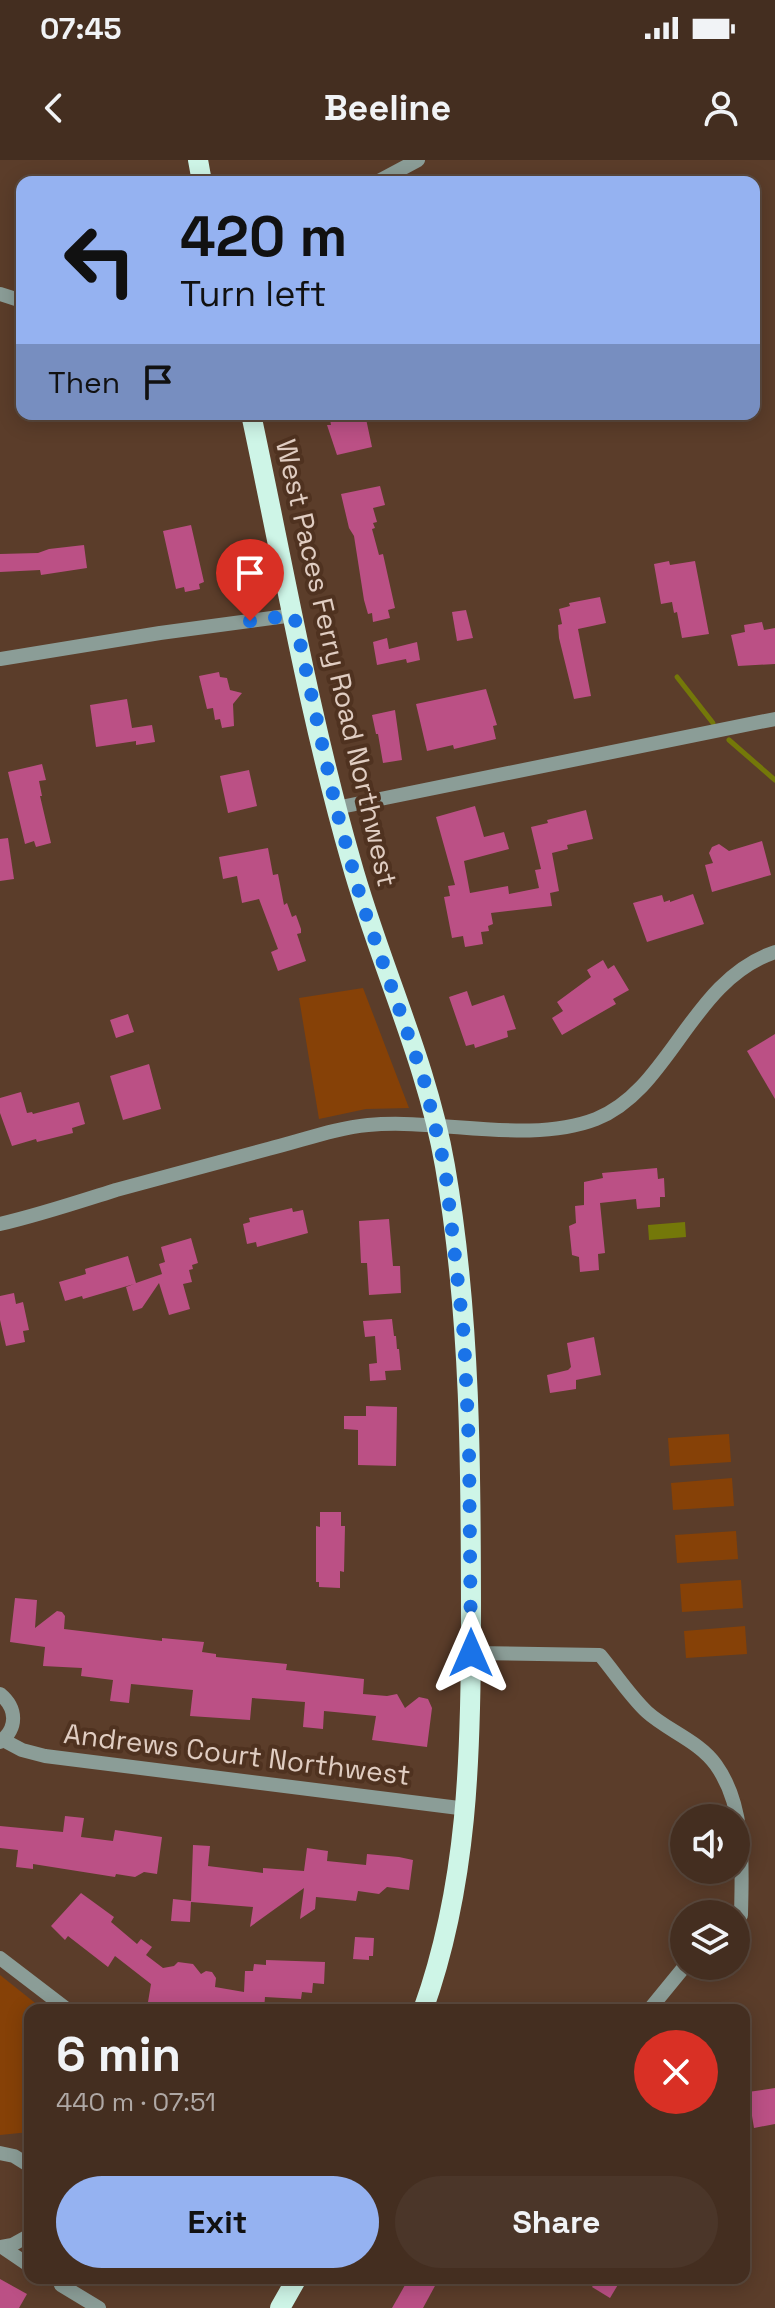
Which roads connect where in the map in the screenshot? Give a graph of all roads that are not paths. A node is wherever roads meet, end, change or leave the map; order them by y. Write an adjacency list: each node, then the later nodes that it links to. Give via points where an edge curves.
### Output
1 (418, 160): 2 (street)
2 (388, 176)
3 (252, 420): 4 (main road, West Paces Ferry Road Northwest)
4 (294, 615): 5 (street); 7 (main road, West Paces Ferry Road Northwest)
5 (0, 659)
6 (775, 719): 7 (street)
7 (336, 808): 9 (main road, West Paces Ferry Road Northwest, via 362,903)
8 (775, 952): 9 (street, via 730,978 642,1086 601,1117 547,1131)
9 (437, 1125): 10 (street, via 367,1125 326,1134); 11 (main road, West Paces Ferry Road Northwest, via 464,1336)
10 (0, 1224)
11 (471, 1653): 14 (main road, West Paces Ferry Road Northwest); 15 (street, via 600,1655 645,1710 714,1762 731,1793 739,1830)
12 (0, 1694): 13 (street, Andrews Court Northwest, via 14,1721)
13 (2, 1741): 14 (street, Andrews Court Northwest, via 45,1756)
14 (467, 1809): 19 (main road, West Paces Ferry Road Northwest, via 460,1872)
15 (741, 1900)
16 (0, 1958): 18 (street)
17 (674, 1980): 20 (street)
18 (60, 2004)
19 (425, 2004)
20 (654, 2004)
21 (24, 2149): 22 (street)
22 (2, 2153): 23 (street)
23 (24, 2162)
24 (24, 2238): 25 (street)
25 (1, 2247): 26 (street)
26 (24, 2262)
27 (64, 2284): 29 (street)
28 (294, 2284): 30 (main road)
29 (99, 2308)
30 (280, 2308)

